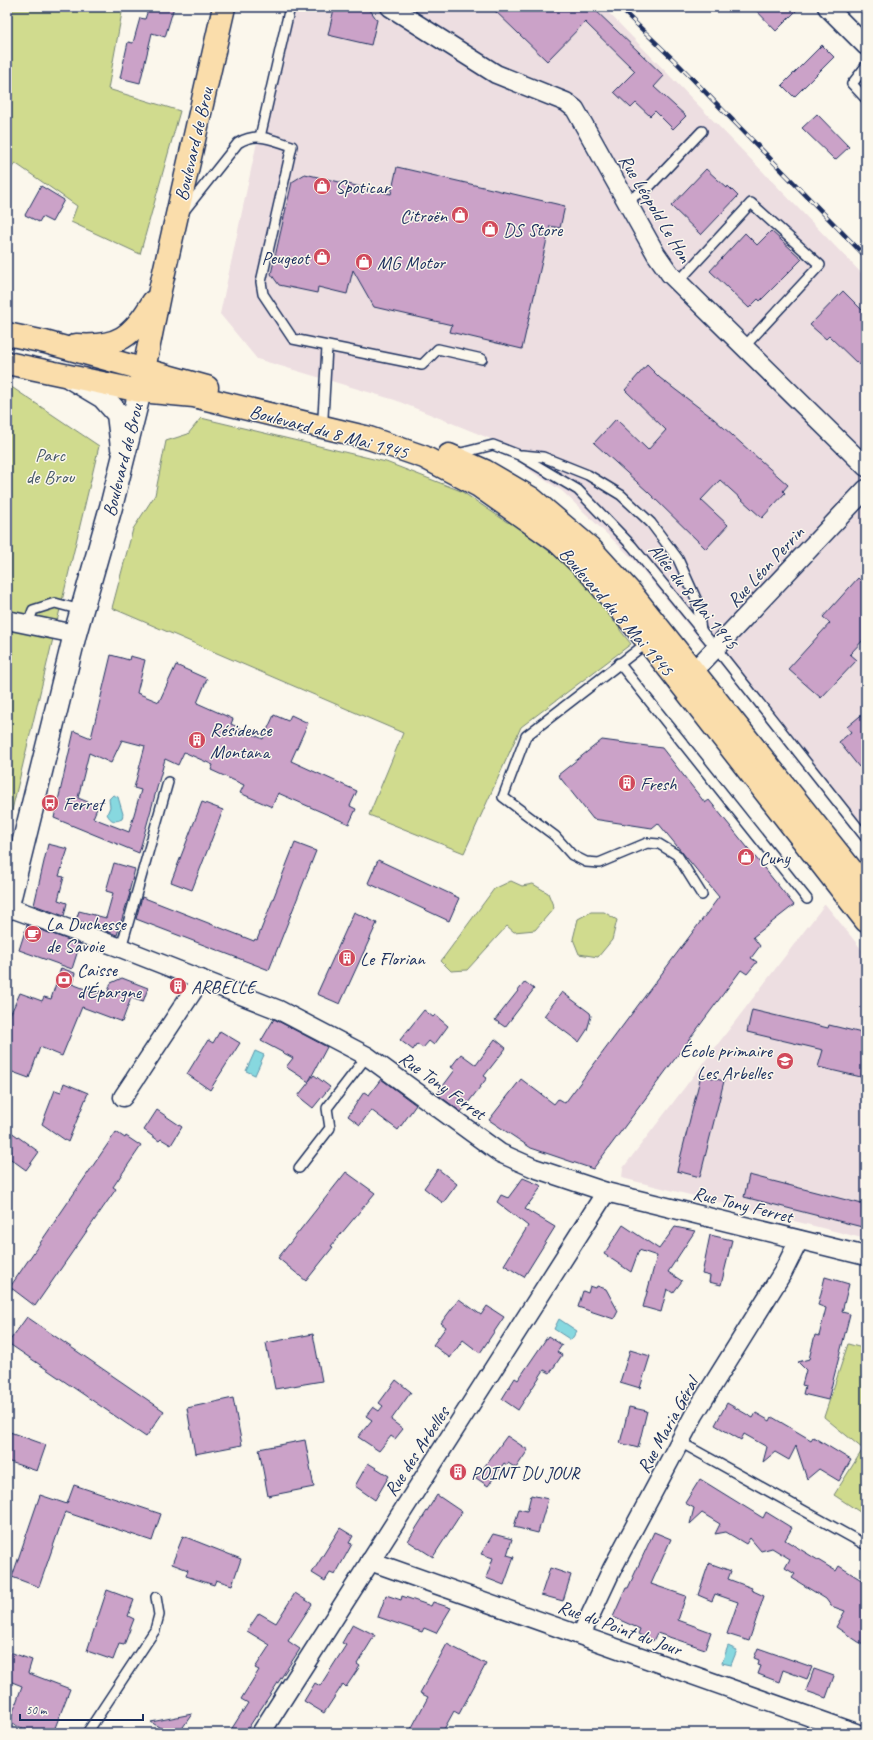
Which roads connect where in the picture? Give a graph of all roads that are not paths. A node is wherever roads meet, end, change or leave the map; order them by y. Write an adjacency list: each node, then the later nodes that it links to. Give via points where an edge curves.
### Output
1 (224, 7): 11 (main road, Boulevard de Brou)
2 (290, 7): 9 (lane)
3 (390, 7): 10 (street, Rue Léopold Le Hon, via 496,74 566,102 575,109)
4 (826, 7): 5 (street)
5 (866, 46)
6 (866, 66): 7 (lane, via 852,84)
7 (866, 99)
8 (702, 131): 10 (lane, via 648,188)
9 (260, 136): 11 (lane, via 238,143); 16 (lane, via 292,146 261,282 263,294 293,339)
10 (626, 201): 12 (street, Rue Léopold Le Hon, via 656,254)
11 (175, 221): 13 (main road, Boulevard de Brou)
12 (678, 282): 17 (street, Rue Léopold Le Hon); 17 (lane, via 751,203 820,265)
13 (160, 290): 15 (main road, via 141,322 131,333 115,342 90,346); 21 (main road, Boulevard de Brou)
14 (7, 334): 15 (main road)
15 (45, 342): 21 (main road)
16 (327, 347): 18 (lane, via 422,365 438,349); 22 (lane)
17 (744, 347): 26 (street, Rue Léopold Le Hon)
18 (482, 359)
19 (7, 363): 20 (main road)
20 (64, 375): 21 (main road); 25 (main road, via 104,397 118,414)
21 (141, 380): 22 (main road, Boulevard du 8 Mai 1945); 25 (main road, Boulevard de Brou); 33 (main road, Boulevard du 8 Mai 1945, via 194,396 369,438 424,457 479,486 558,542 591,574)
22 (323, 416): 24 (main road, Boulevard du 8 Mai 1945, via 420,442)
23 (519, 455): 24 (lane, Allée du 8 Mai 1945, via 492,445); 31 (lane, Allée du 8 Mai 1945, via 578,490 632,546); 31 (lane, via 543,457 588,475 621,495 651,523 678,559 697,601)
24 (450, 456): 36 (main road, Boulevard du 8 Mai 1945, via 485,471 531,498 590,548 632,594)
25 (123, 462): 28 (main road, Boulevard de Brou)
26 (866, 467)
27 (866, 489): 34 (street, Rue Léon Perrin)
28 (81, 610): 30 (lane, via 55,604 33,610); 32 (main road, Boulevard de Brou)
29 (7, 620): 30 (street)
30 (28, 624): 32 (street)
31 (702, 631): 34 (lane, Allée du 8 Mai 1945)
32 (75, 634): 42 (main road, Boulevard de Brou)
33 (648, 642): 35 (lane); 43 (main road, Boulevard du 8 Mai 1945, via 825,878)
34 (716, 648): 36 (street, Rue Léon Perrin); 38 (lane, Allée du 8 Mai 1945)
35 (619, 663): 40 (lane, via 526,736 503,797 555,836 572,856 586,862 598,863 647,843 659,844 677,855); 41 (lane)
36 (694, 671): 39 (main road, Boulevard du 8 Mai 1945)
37 (168, 782): 44 (lane)
38 (866, 838)
39 (866, 888)
40 (702, 895)
41 (807, 899)
42 (8, 908): 44 (street, Rue Tony Ferret)
43 (866, 921)
44 (121, 948): 45 (street, Rue Tony Ferret)
45 (201, 979): 46 (street, Rue Tony Ferret, via 279,1010); 47 (street)
46 (367, 1056): 48 (lane, via 327,1108 330,1128); 49 (street, Rue Tony Ferret, via 500,1153 534,1168)
47 (123, 1097)
48 (299, 1168)
49 (606, 1192): 50 (street, Rue Tony Ferret); 54 (street, Rue des Arbelles)
50 (799, 1240): 51 (street, Rue Tony Ferret); 52 (street, Rue Maria Géral, via 783,1272 694,1415)
51 (866, 1256)
52 (680, 1442): 53 (lane); 56 (street, Rue Maria Géral)
53 (864, 1544)
54 (370, 1561): 56 (street, Rue du Point du Jour); 58 (street, Rue des Arbelles)
55 (156, 1597): 57 (lane, via 159,1615 155,1630)
56 (580, 1635): 59 (street, Rue du Point du Jour)
57 (88, 1733)
58 (261, 1733)
59 (856, 1733)

